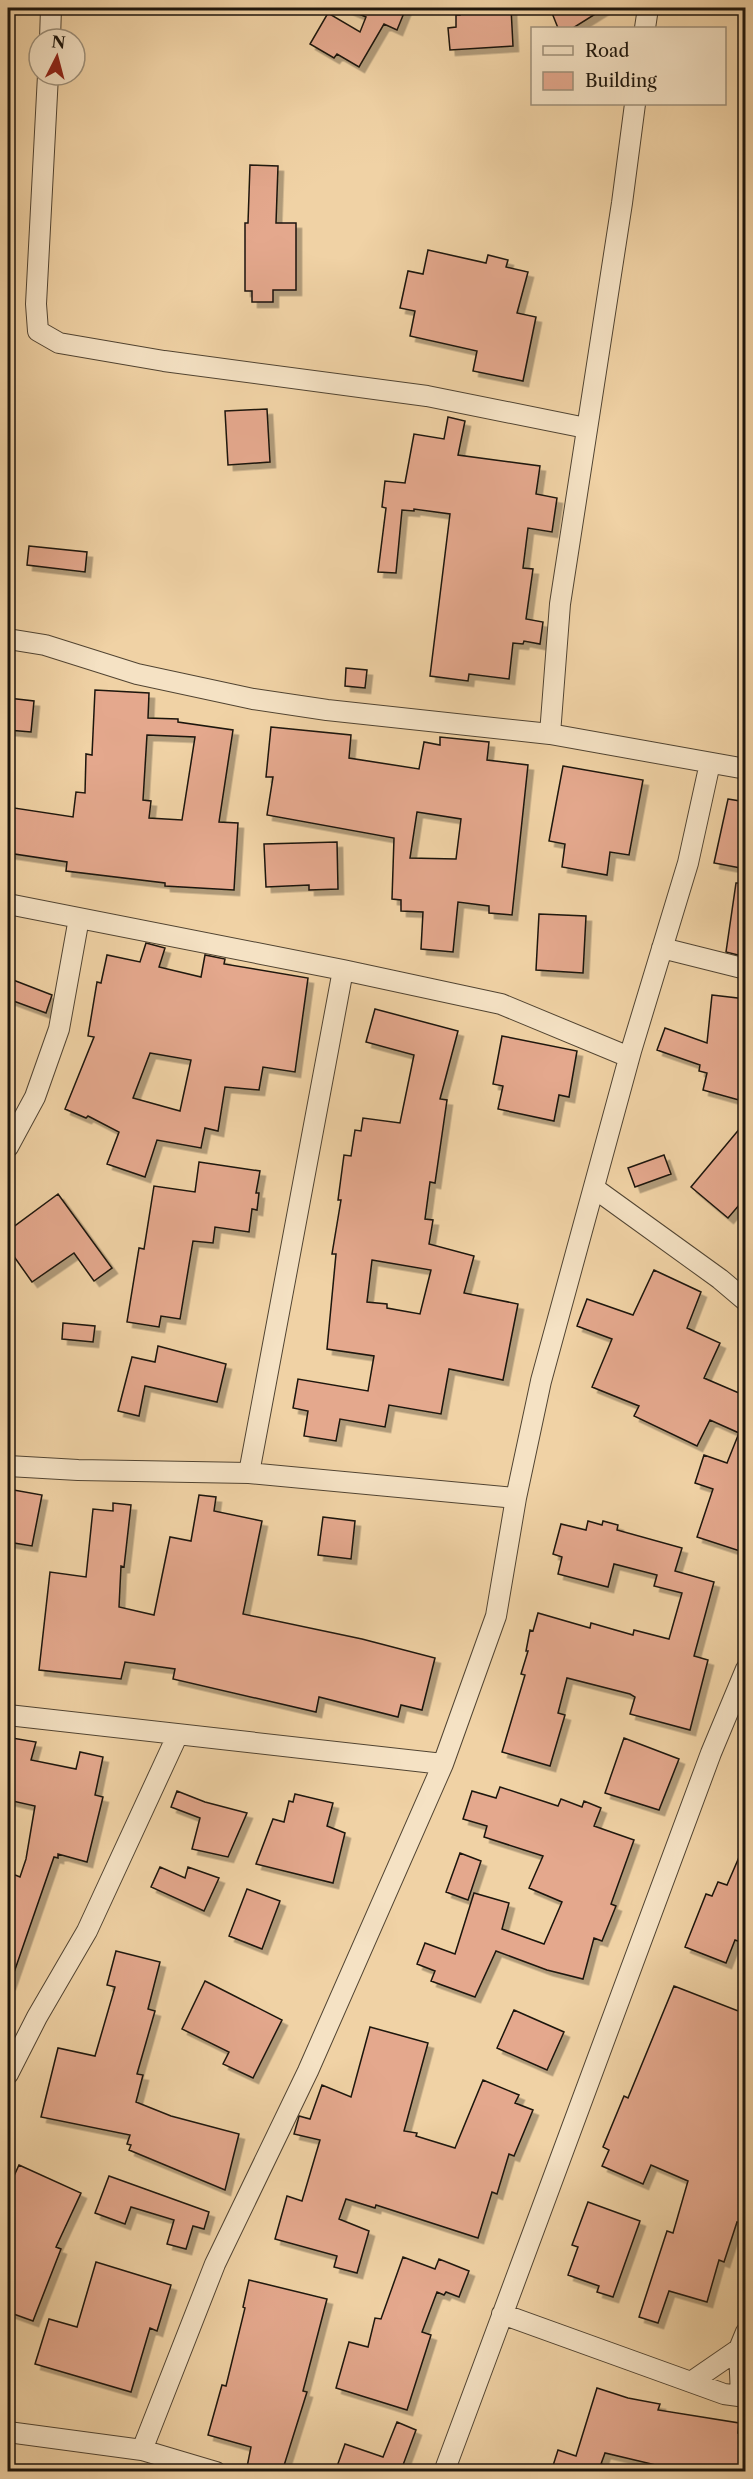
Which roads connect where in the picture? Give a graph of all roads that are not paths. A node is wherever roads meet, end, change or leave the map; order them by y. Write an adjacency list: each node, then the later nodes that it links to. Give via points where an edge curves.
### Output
1 (51, 8): 3 (street)
2 (648, 8): 4 (street)
3 (50, 27)
4 (645, 27)
5 (47, 87): 7 (street, via 36,304 38,331 59,343 427,396)
6 (635, 105): 7 (street)
7 (586, 428): 9 (street, via 560,604)
8 (8, 639): 9 (street, via 45,645 137,674 253,699)
9 (550, 734): 10 (street)
10 (710, 763): 11 (street); 14 (street, via 688,863)
11 (746, 769)
12 (8, 904): 13 (street)
13 (79, 918): 16 (street); 18 (street, via 59,1029 35,1097)
14 (662, 948): 15 (street); 17 (street)
15 (746, 969)
16 (343, 970): 17 (street, via 501,1004); 22 (street)
17 (629, 1057): 19 (street)
18 (8, 1147)
19 (594, 1188): 20 (street); 23 (street, via 541,1382)
20 (746, 1301)
21 (8, 1466): 22 (street)
22 (249, 1473): 23 (street)
23 (516, 1498): 27 (street, via 496,1616)
24 (746, 1670): 29 (street, via 711,1753)
25 (8, 1715): 26 (street)
26 (178, 1734): 27 (street); 28 (street, via 87,1931)
27 (443, 1764): 34 (street, via 308,2071 215,2264)
28 (8, 2074)
29 (502, 2314): 31 (street); 36 (street)
30 (742, 2340): 31 (street); 32 (street)
31 (691, 2382): 32 (street)
32 (743, 2397)
33 (8, 2432): 34 (street)
34 (142, 2450): 35 (street)
35 (216, 2472)
36 (444, 2472)

